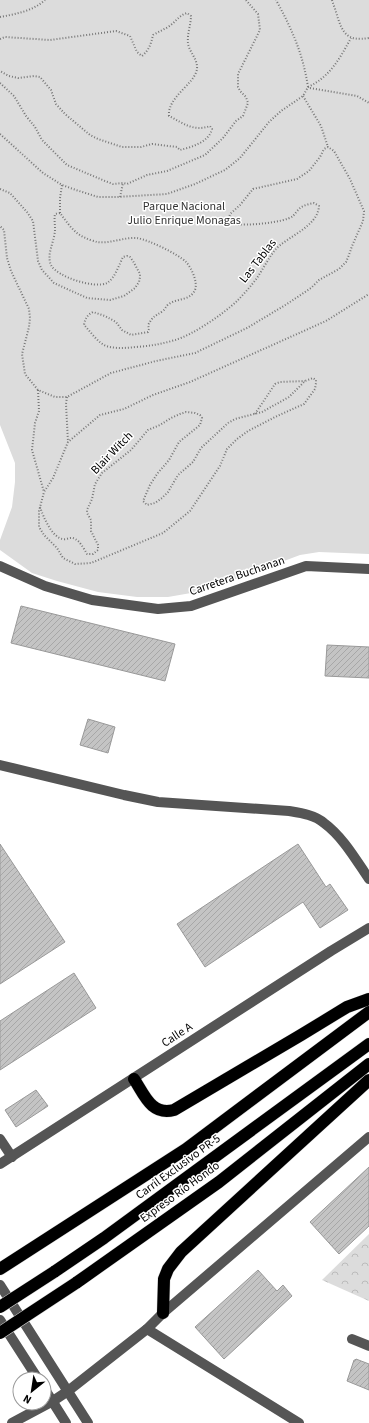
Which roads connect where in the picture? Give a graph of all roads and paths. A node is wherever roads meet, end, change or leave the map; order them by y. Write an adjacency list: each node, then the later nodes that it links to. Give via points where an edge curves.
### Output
1 (45, 0): 5 (path, via 32,8)
2 (246, 0): 16 (path, via 258,14 260,30 238,74 238,87 248,103 243,116 205,155 167,171 147,175 127,184)
3 (276, 0): 11 (path, via 297,40)
4 (332, 0): 6 (path, via 341,27)
5 (0, 17)
6 (351, 38): 7 (path); 11 (path, via 332,70)
7 (369, 38)
8 (0, 39): 9 (path, via 5,37 50,40 116,31 130,36 137,52 142,56 147,52 153,35 187,13 192,16 188,44 197,70 171,104 169,116 193,128 210,126 211,133 199,144 180,150 177,147 152,144 122,147 90,135 65,114 40,77 18,78)
9 (0, 71)
10 (0, 83): 16 (path, via 14,96 42,140 66,165 113,184)
11 (308, 88): 12 (path); 13 (path, via 357,96)
12 (303, 96): 15 (path, via 321,126); 19 (path, via 269,122 240,158 225,170 167,194)
13 (369, 103)
14 (0, 134): 17 (path, via 43,173)
15 (328, 147): 20 (path, Las Tablas, via 309,171 297,179 253,188 229,218 234,224 240,225 275,222 292,217 299,209 314,203 319,206 314,218 305,228 275,250 256,279 236,302 209,323 177,340 156,346 114,348 105,345 84,325 85,320 93,312 116,322 122,330 131,335 148,332 152,317 164,310 168,304 188,298 192,294 196,285 186,262 136,238 98,242 84,238); 25 (path, via 334,151 350,179 364,211 346,262 311,288 248,328 195,353 111,373)
16 (123, 183): 19 (path)
17 (62, 185): 19 (path, via 98,197); 20 (path)
18 (0, 189): 20 (path, via 10,193 33,221 38,261 42,270 54,283 86,298 110,300 124,296 135,288 140,274 128,256 123,257 114,276 100,285 88,285 55,270 49,254 55,228 55,214)
19 (120, 197)
20 (60, 213)
21 (0, 226): 24 (path, via 4,230 11,271 29,309 29,327 22,354 25,374)
22 (369, 294): 27 (path, via 319,324 190,382 124,409 100,415)
23 (305, 381): 26 (path, Blair Witch, via 289,397); 26 (path, via 275,384); 29 (path, via 313,378 316,383 304,404 237,439 227,449 220,466 190,511 163,533 91,563 75,564 63,558 39,527)
24 (38, 390): 25 (path, via 55,397); 28 (path, via 39,411 32,450)
25 (67, 397): 27 (path)
26 (255, 414): 29 (path, Blair Witch, via 228,423 201,448 193,462 178,475 168,492 155,503 147,505 143,501 153,479 169,460 179,442 200,425 202,418 195,413 186,412 148,430 131,450 106,468 97,481 87,510 91,520 91,531 98,545 98,550 93,554 87,554 76,539 58,537 48,525)
27 (68, 442): 28 (path, via 53,478)
28 (44, 492): 29 (path)
29 (40, 507)
30 (0, 566): 31 (street, Carretera Buchanan, via 45,586 92,600 158,609 191,606 306,566)
31 (369, 569)
32 (0, 765): 33 (street, via 158,802 303,814 324,822)
33 (369, 879)
34 (369, 928): 39 (street, Calle A)
35 (369, 999): 39 (highway, via 347,1007 174,1110 163,1111 153,1107)
36 (369, 1012): 45 (highway, via 186,1149)
37 (369, 1044): 47 (highway, Carril Exclusivo PR-5, bridge, via 123,1224)
38 (369, 1064): 51 (highway, Expreso Río Hondo, bridge, via 219,1182)
39 (134, 1079): 43 (street, Calle A)
40 (369, 1080): 48 (highway, via 181,1252 164,1279)
41 (369, 1136): 48 (street)
42 (0, 1139): 43 (street)
43 (12, 1157): 44 (street, Calle A)
44 (0, 1164)
45 (0, 1269)
46 (0, 1286): 55 (street)
47 (0, 1307)
48 (163, 1313): 50 (street)
49 (0, 1320): 54 (street)
50 (147, 1329): 55 (street); 60 (street)
51 (0, 1333)
52 (352, 1339): 53 (street)
53 (369, 1346)
54 (33, 1371)
55 (68, 1391): 56 (street); 59 (street)
56 (53, 1401): 57 (street); 58 (street)
57 (12, 1423)
58 (66, 1423)
59 (88, 1423)
60 (299, 1423)

